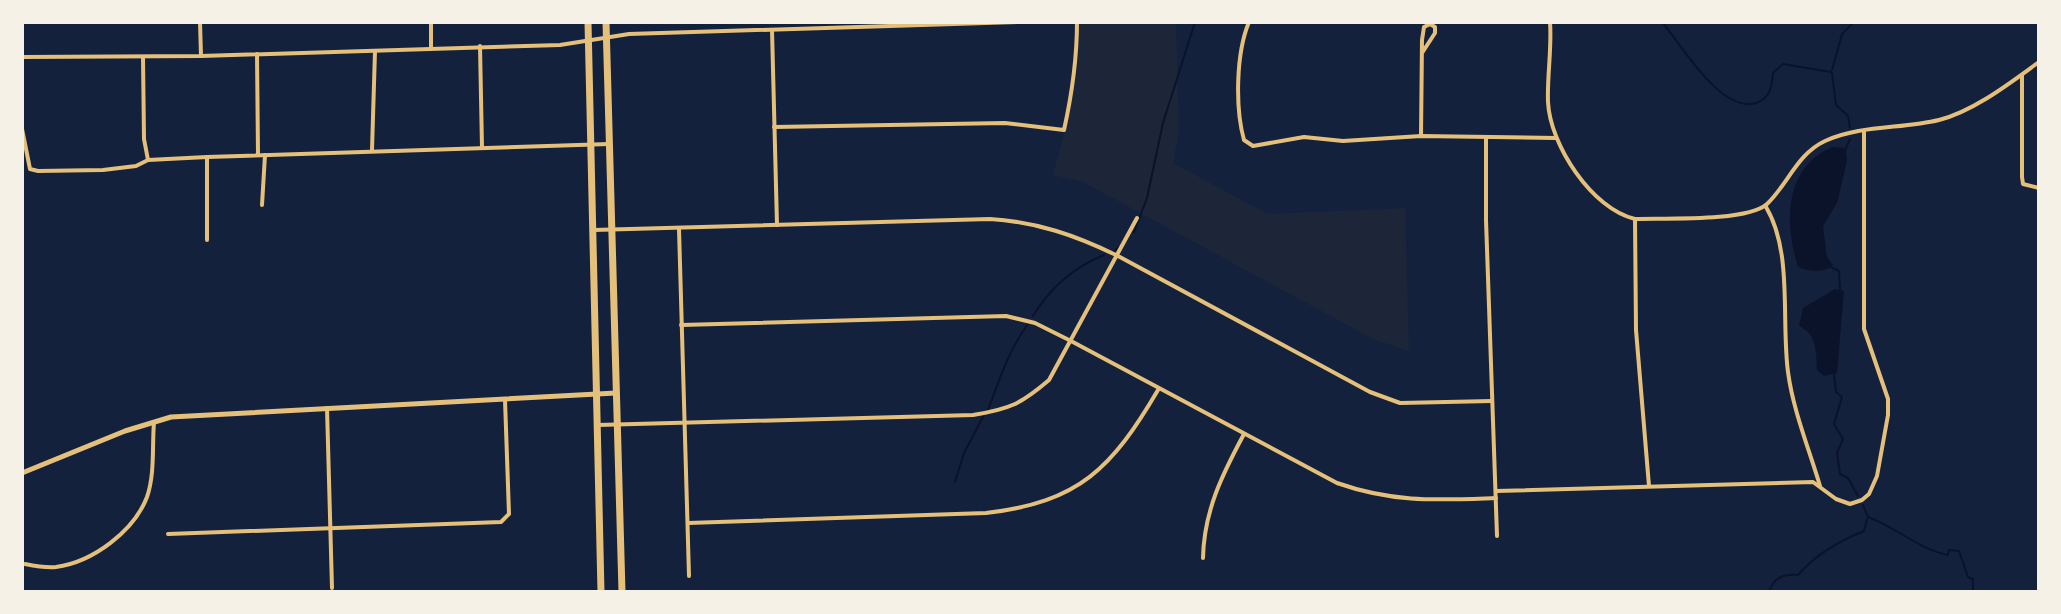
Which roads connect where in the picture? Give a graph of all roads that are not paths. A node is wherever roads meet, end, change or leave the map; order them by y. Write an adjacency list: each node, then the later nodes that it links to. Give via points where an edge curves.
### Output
1 (200, 22): 18 (street)
2 (431, 22): 14 (street)
3 (588, 22): 12 (main road)
4 (606, 22): 11 (main road)
5 (1020, 22): 9 (street)
6 (1077, 22): 23 (street, via 1064,130 1005,123)
7 (1249, 22): 26 (street, via 1239,56 1240,128 1253,146 1304,137 1343,141)
8 (1550, 22): 28 (street, via 1548,104)
9 (948, 23): 10 (street)
10 (772, 30): 11 (street); 23 (street)
11 (606, 37): 12 (street); 30 (main road)
12 (588, 39): 13 (street, via 560,45); 29 (main road)
13 (480, 46): 14 (street); 31 (street)
14 (432, 48): 15 (street)
15 (375, 51): 17 (street); 32 (street)
16 (1422, 53): 16 (street, via 1435,33 1430,24 1424,27); 26 (street)
17 (257, 54): 18 (street); 34 (street)
18 (201, 56): 20 (street)
19 (22, 57): 20 (street)
20 (143, 57): 36 (street)
21 (2039, 62): 22 (street)
22 (2022, 74): 25 (street, via 1940,119); 37 (street, via 2023,184)
23 (774, 127): 42 (street)
24 (22, 129): 36 (street, via 30,169 38,171 103,170)
25 (1864, 131): 39 (street, via 1823,142 1804,156); 63 (street, via 1864,329 1888,399 1888,415 1869,494 1850,504)
26 (1421, 136): 27 (street)
27 (1486, 138): 28 (street); 54 (street)
28 (1556, 138): 41 (street, via 1586,187 1605,205)
29 (591, 144): 30 (street); 31 (street); 44 (main road)
30 (609, 144): 45 (main road)
31 (482, 148): 32 (street)
32 (372, 150): 33 (street)
33 (265, 154): 34 (street); 38 (street)
34 (258, 155): 35 (street)
35 (207, 157): 36 (street); 46 (street)
36 (148, 160)
37 (2039, 188)
38 (262, 205)
39 (1765, 206): 41 (street, via 1731,216); 63 (street, via 1776,224 1781,249 1788,372)
40 (1137, 218): 47 (street)
41 (1635, 219): 62 (street, via 1636,330)
42 (777, 225): 43 (street); 47 (street, via 1019,221 1066,233)
43 (679, 229): 45 (street); 48 (street)
44 (593, 230): 45 (street); 52 (main road)
45 (612, 231): 51 (main road)
46 (207, 240)
47 (1118, 256): 49 (street); 54 (street, via 1370,392 1400,403)
48 (681, 325): 49 (street, via 1006,316); 57 (street)
49 (1071, 341): 50 (street); 57 (street, via 1049,380 1006,410)
50 (1159, 389): 60 (street); 66 (street, via 1110,461 1056,496 1018,510)
51 (616, 393): 52 (street); 58 (main road)
52 (596, 394): 53 (street); 59 (main road)
53 (505, 400): 55 (street); 67 (street, via 507,518)
54 (1492, 401): 64 (street)
55 (327, 408): 56 (street); 67 (street)
56 (154, 421): 61 (street); 71 (street, via 151,478 135,518 104,548 83,558 58,567)
57 (684, 424): 58 (street); 66 (street)
58 (617, 425): 59 (street); 75 (main road)
59 (597, 426): 74 (main road)
60 (1244, 434): 65 (street, via 1368,494 1424,500); 70 (street, via 1214,491)
61 (22, 473)
62 (1649, 486): 63 (street, via 1813,482); 64 (street)
63 (1821, 488)
64 (1496, 491): 65 (street)
65 (1496, 498): 69 (street)
66 (688, 523): 72 (street)
67 (330, 528): 68 (street); 73 (street)
68 (168, 534)
69 (1497, 536)
70 (1203, 558)
71 (25, 564)
72 (689, 576)
73 (332, 588)
74 (601, 592)
75 (622, 592)

